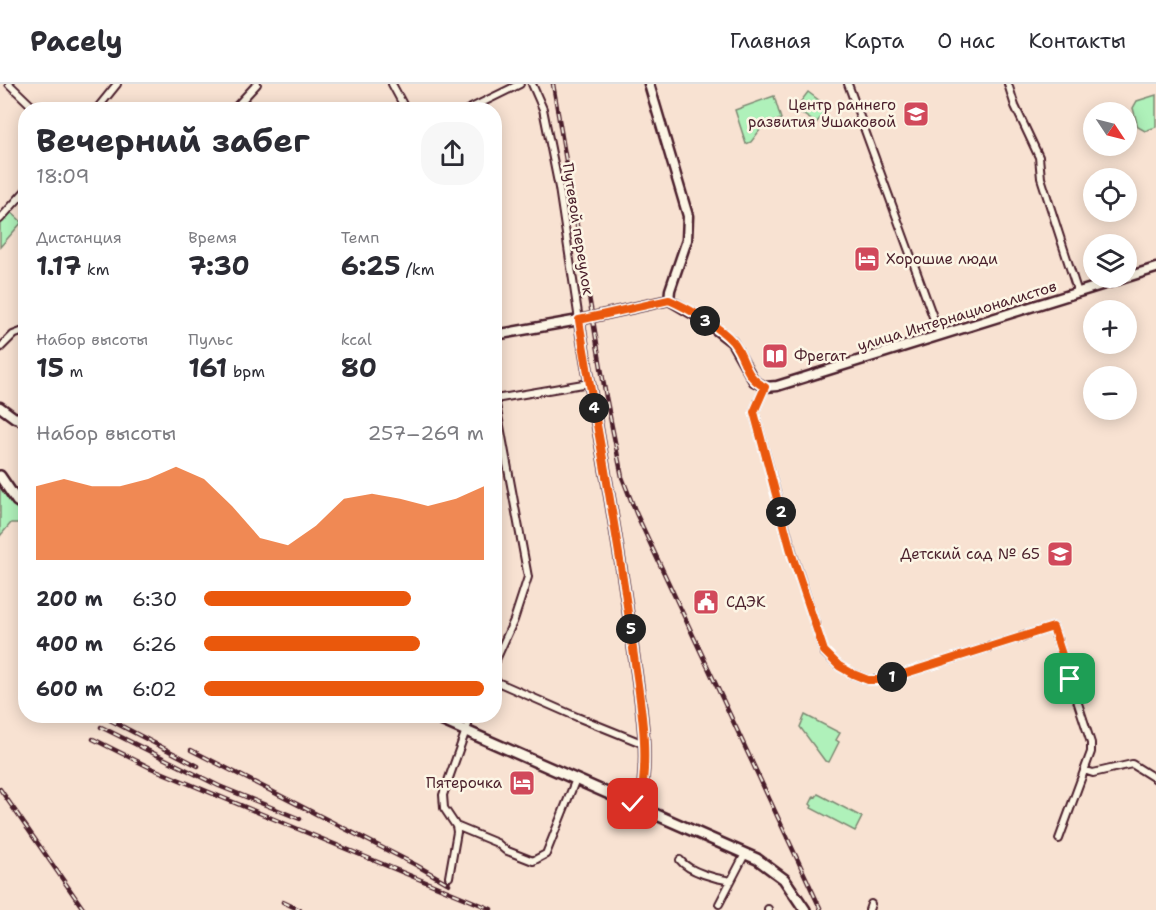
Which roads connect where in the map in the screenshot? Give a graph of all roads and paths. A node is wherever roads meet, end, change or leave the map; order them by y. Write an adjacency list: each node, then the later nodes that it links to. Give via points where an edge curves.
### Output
1 (9, 84): 10 (street)
2 (117, 84): 12 (street)
3 (257, 84): 13 (street)
4 (393, 84): 14 (street)
5 (520, 84): 15 (street)
6 (532, 84): 21 (street, Путевой переулок, via 543,109 559,188)
7 (649, 84): 20 (street, via 688,216 687,240)
8 (848, 84): 24 (street)
9 (1008, 84): 19 (street, via 1039,157 1041,178)
10 (17, 87): 11 (street)
11 (29, 102)
12 (102, 102)
13 (240, 102)
14 (402, 102)
15 (483, 102)
16 (18, 199): 17 (street)
17 (0, 219)
18 (1156, 268): 19 (street, улица Интернационалистов)
19 (1078, 293): 24 (street, улица Интернационалистов)
20 (669, 300): 21 (street); 27 (street, via 732,342 754,381)
21 (579, 320): 23 (street); 26 (street, Путевой переулок)
22 (18, 333): 25 (street)
23 (502, 334)
24 (940, 336): 27 (street, улица Интернационалистов)
25 (0, 348)
26 (589, 383): 28 (street); 41 (street, Путевой переулок, via 627,604)
27 (765, 387): 42 (street, via 754,412 792,555 824,651 853,674 868,680 884,680 1053,627 1091,743)
28 (502, 398)
29 (0, 407): 31 (street)
30 (18, 417): 31 (street)
31 (15, 418): 32 (street)
32 (18, 420)
33 (502, 437): 36 (street, via 528,577)
34 (0, 476): 35 (main road)
35 (18, 502)
36 (502, 647)
37 (502, 684): 41 (street)
38 (450, 723): 40 (main road)
39 (468, 723): 40 (street)
40 (465, 729): 43 (main road); 46 (street, via 443,795 444,808)
41 (644, 744): 45 (street, Путевой переулок, via 645,772)
42 (1084, 770): 44 (street, via 1093,773 1132,764); 47 (street)
43 (576, 779): 45 (main road); 46 (street, via 546,854 533,861)
44 (1156, 779)
45 (639, 807): 48 (main road)
46 (456, 826): 50 (street)
47 (1059, 839)
48 (745, 854): 51 (street); 53 (main road, via 784,879)
49 (680, 860): 51 (street, via 702,874)
50 (448, 877)
51 (731, 881): 52 (street)
52 (719, 904)
53 (805, 910)

